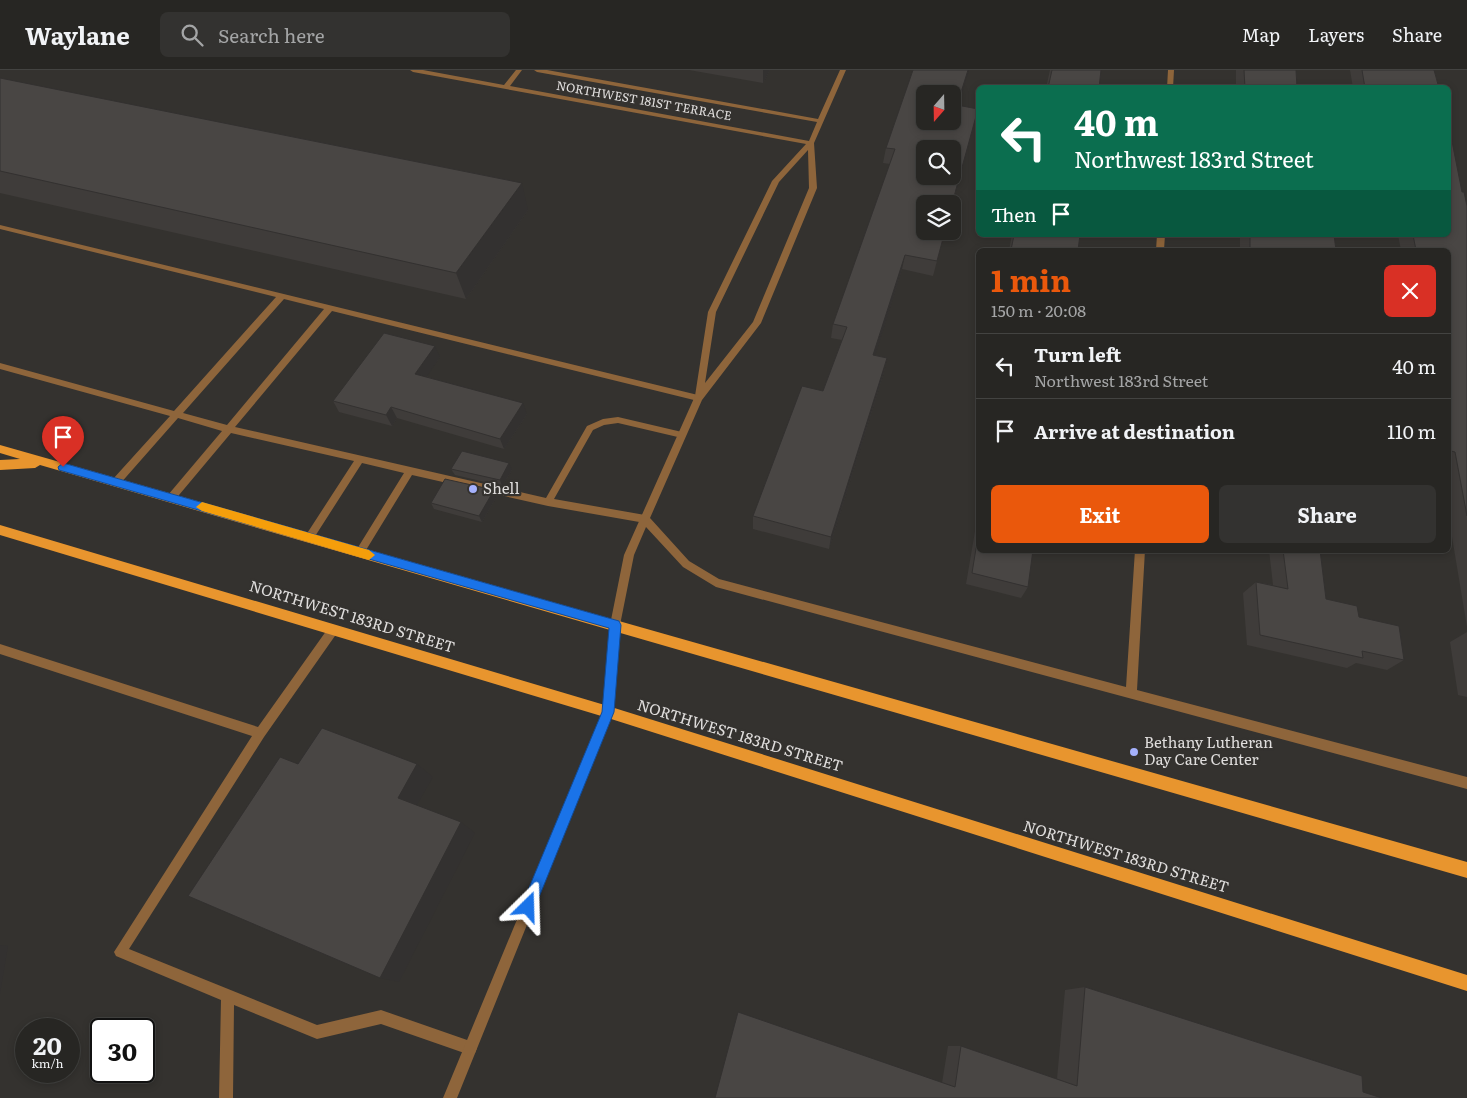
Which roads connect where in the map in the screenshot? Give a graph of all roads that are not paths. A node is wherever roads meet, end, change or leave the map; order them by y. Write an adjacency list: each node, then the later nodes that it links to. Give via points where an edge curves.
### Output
1 (413, 70): 7 (street, NORTHWEST 181ST TERRACE)
2 (519, 70): 7 (street)
3 (537, 70): 8 (street, NORTHWEST 181ST TERRACE)
4 (844, 70): 8 (street)
5 (1172, 70): 6 (street)
6 (1170, 85)
7 (506, 87): 9 (street, NORTHWEST 181ST TERRACE)
8 (821, 120): 9 (street)
9 (811, 142): 14 (street, via 776,181 712,312); 14 (street, via 813,188 757,323)
10 (0, 227): 11 (street)
11 (282, 296): 12 (street); 15 (street)
12 (330, 308): 14 (street); 16 (street)
13 (0, 366): 15 (street)
14 (698, 398): 17 (street)
15 (178, 414): 16 (street); 23 (street)
16 (229, 429): 19 (street); 24 (street)
17 (682, 435): 25 (street, via 618,420 590,428); 26 (street)
18 (0, 449): 20 (main road)
19 (360, 459): 22 (street); 28 (street)
20 (45, 462): 21 (main road); 23 (main road)
21 (0, 465)
22 (410, 470): 25 (street); 29 (street)
23 (116, 482): 24 (main road)
24 (171, 498): 28 (main road)
25 (548, 502): 26 (street)
26 (645, 519): 31 (street, via 629,555); 34 (street, via 686,564 716,583)
27 (0, 530): 32 (main road, NORTHWEST 183RD STREET)
28 (309, 538): 29 (main road)
29 (360, 552): 31 (main road)
30 (1140, 553): 34 (street)
31 (615, 625): 35 (street); 38 (main road)
32 (333, 630): 35 (main road, NORTHWEST 183RD STREET); 36 (street)
33 (0, 650): 36 (street)
34 (1131, 693): 37 (street)
35 (608, 712): 39 (main road, NORTHWEST 183RD STREET); 41 (street)
36 (260, 733): 40 (street, via 120,952)
37 (1467, 784)
38 (1467, 870)
39 (1467, 983)
40 (228, 995): 41 (street, via 317,1032 381,1016); 42 (street)
41 (470, 1048): 43 (street)
42 (226, 1098)
43 (450, 1098)

